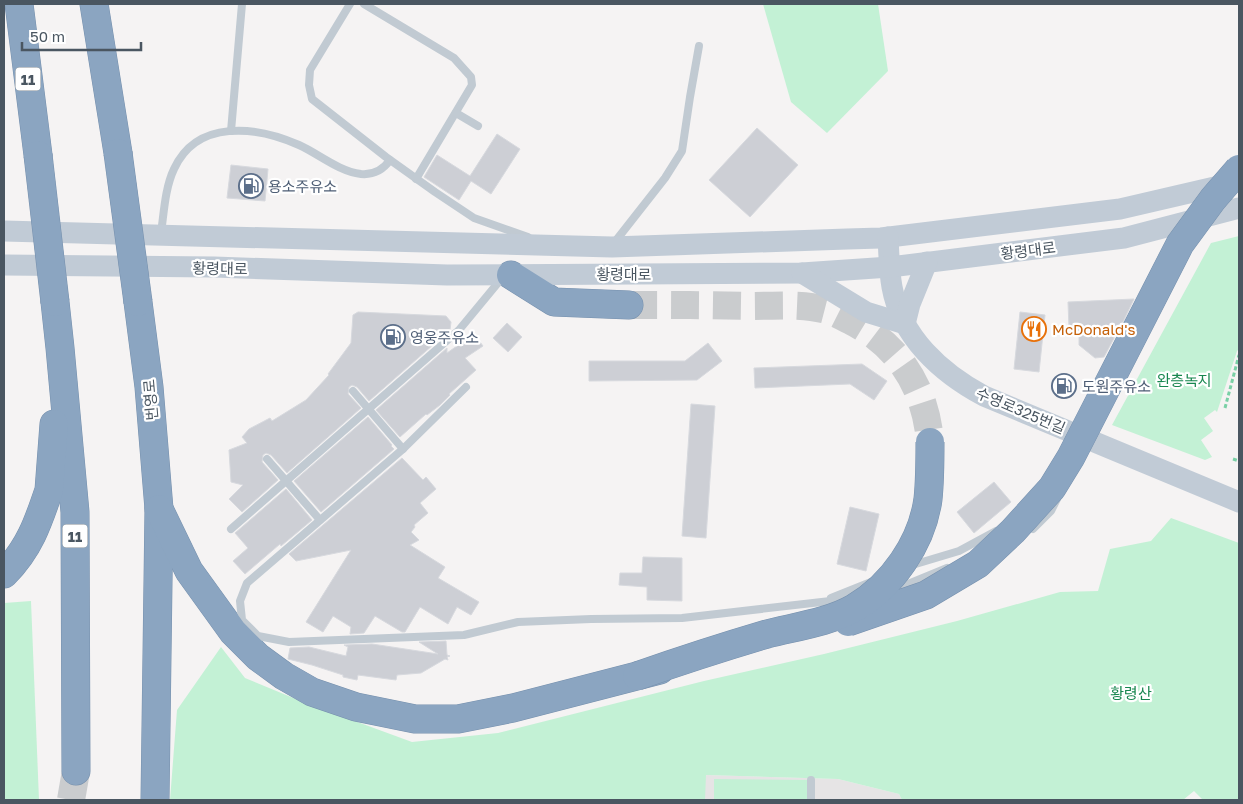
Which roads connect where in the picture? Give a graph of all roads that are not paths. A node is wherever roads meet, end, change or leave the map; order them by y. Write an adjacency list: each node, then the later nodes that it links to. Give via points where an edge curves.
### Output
1 (19, 4): 27 (highway, 11, bridge)
2 (94, 4): 38 (highway, 번영로, bridge, via 118,153 149,387)
3 (242, 4): 9 (lane)
4 (350, 4): 10 (lane, via 310,70 312,99)
5 (364, 4): 7 (lane, via 454,58 463,67 471,77 472,85)
6 (699, 46): 19 (lane, via 682,151)
7 (456, 113): 8 (lane); 12 (lane)
8 (478, 126)
9 (231, 131): 10 (lane, via 257,132 297,144 345,170 362,174 378,172); 16 (lane, via 209,134 184,153 174,169 167,191)
10 (390, 160): 12 (lane)
11 (1239, 169): 45 (highway, bridge, via 1180,244 1052,488 1014,531 978,564 926,595 848,622)
12 (416, 180): 18 (lane, via 474,218)
13 (1239, 182): 17 (main road, 황령대로, via 1120,209)
14 (1239, 208): 20 (main road, 황령대로, via 1124,238)
15 (4, 231): 16 (main road, 황령대로)
16 (161, 236): 18 (main road, 황령대로)
17 (888, 237): 19 (main road, 황령대로); 22 (main road, 수영로325번길)
18 (554, 246): 19 (main road, 황령대로)
19 (612, 247)
20 (928, 262): 22 (main road, 황령대로); 26 (main road)
21 (4, 265): 24 (main road, 황령대로)
22 (890, 267): 23 (main road, 황령대로); 26 (main road, 수영로325번길, via 892,289)
23 (802, 273): 24 (main road, 황령대로); 26 (main road, via 866,312)
24 (508, 275): 25 (highway, via 554,302); 30 (lane, via 460,330)
25 (629, 305)
26 (905, 324): 31 (main road, 수영로325번길, via 926,352 961,384)
27 (60, 348): 43 (highway, via 49,490 25,550); 46 (highway, 11, via 75,512)
28 (466, 387): 33 (lane)
29 (353, 391): 30 (lane)
30 (368, 409): 33 (lane); 36 (lane)
31 (1067, 440): 37 (main road, 수영로325번길); 41 (lane, via 1060,492 1051,511 1031,531)
32 (930, 442): 45 (highway, bridge, via 928,500 922,523 904,561 872,594 854,608 832,617 715,649)
33 (403, 449): 39 (lane)
34 (266, 459): 36 (lane)
35 (1056, 464): 44 (lane, via 1049,481 1032,503 1007,526 959,551 909,566)
36 (286, 481): 39 (lane); 40 (lane)
37 (1239, 502)
38 (159, 509): 45 (highway, via 189,570 232,632 258,657 312,692 356,707 414,719 458,719); 48 (highway, 번영로)
39 (320, 520): 44 (lane, via 247,583 240,601 242,620 258,636 289,642 464,635 518,622 682,618)
40 (231, 529)
41 (970, 558)
42 (953, 565): 44 (lane, via 884,594)
43 (4, 574)
44 (820, 603)
45 (638, 676)
46 (76, 771)
47 (811, 780): 49 (lane)
48 (155, 800)
49 (811, 800)

